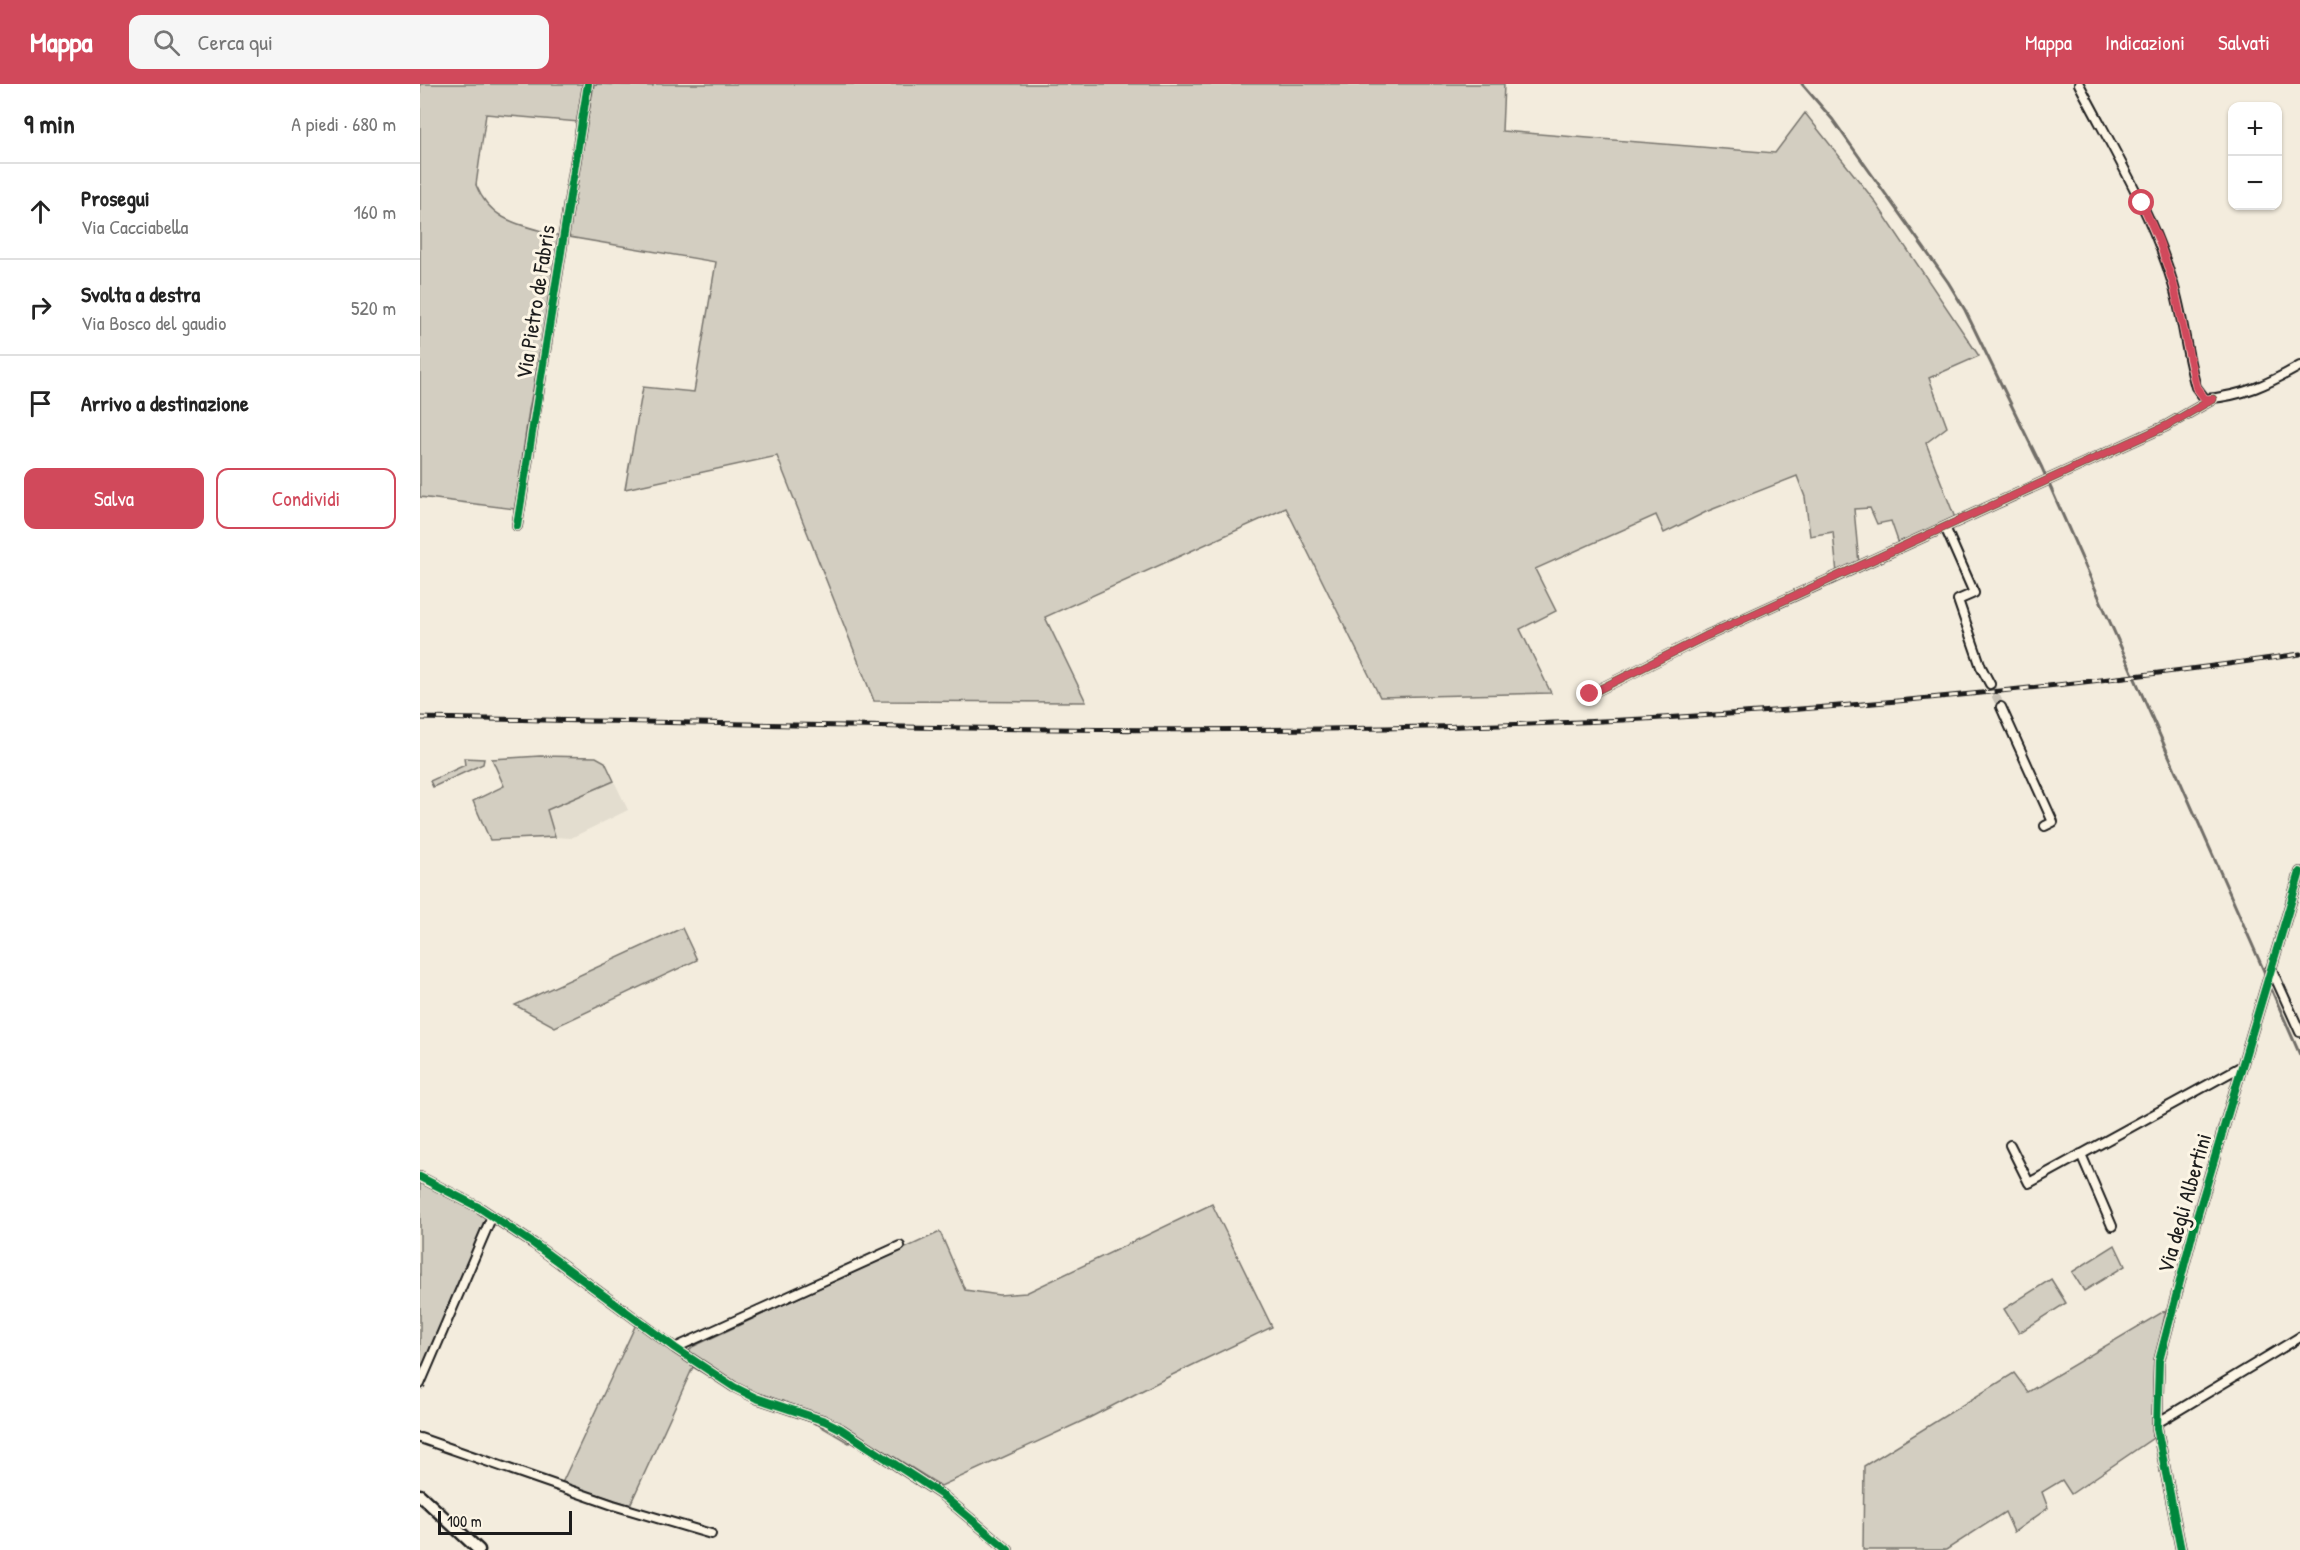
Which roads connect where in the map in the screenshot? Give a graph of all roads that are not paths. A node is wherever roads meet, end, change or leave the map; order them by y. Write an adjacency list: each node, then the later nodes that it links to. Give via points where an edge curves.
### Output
1 (588, 84): 5 (street, Via Pietro de Fabris)
2 (2079, 84): 4 (street, via 2159,241 2174,286 2196,387 2205,399)
3 (2300, 366): 4 (street, via 2258,388)
4 (2213, 399): 6 (street, via 2166,426)
5 (517, 526)
6 (1945, 527): 7 (street, via 1974,593 1958,600); 8 (street, via 1706,636)
7 (1990, 684)
8 (1590, 694)
9 (2001, 707): 10 (street, via 2053,822)
10 (2045, 826)
11 (2300, 872): 12 (street, Via degli Albertini)
12 (2270, 971): 13 (street); 14 (street, Via degli Albertini)
13 (2300, 1032)
14 (2242, 1066): 16 (street); 24 (street, Via degli Albertini, via 2159,1360)
15 (2010, 1145): 16 (street, via 2029,1183)
16 (2081, 1154): 19 (street)
17 (420, 1177): 18 (street)
18 (492, 1216): 22 (street); 23 (street)
19 (2112, 1226)
20 (900, 1246): 22 (street)
21 (2300, 1337): 24 (street)
22 (675, 1348): 29 (street, via 741,1391 841,1429 942,1495)
23 (420, 1384)
24 (2157, 1423): 30 (street, Via degli Albertini)
25 (420, 1438): 27 (street)
26 (420, 1495): 28 (main road)
27 (711, 1534)
28 (479, 1550)
29 (1008, 1550)
30 (2181, 1550)

